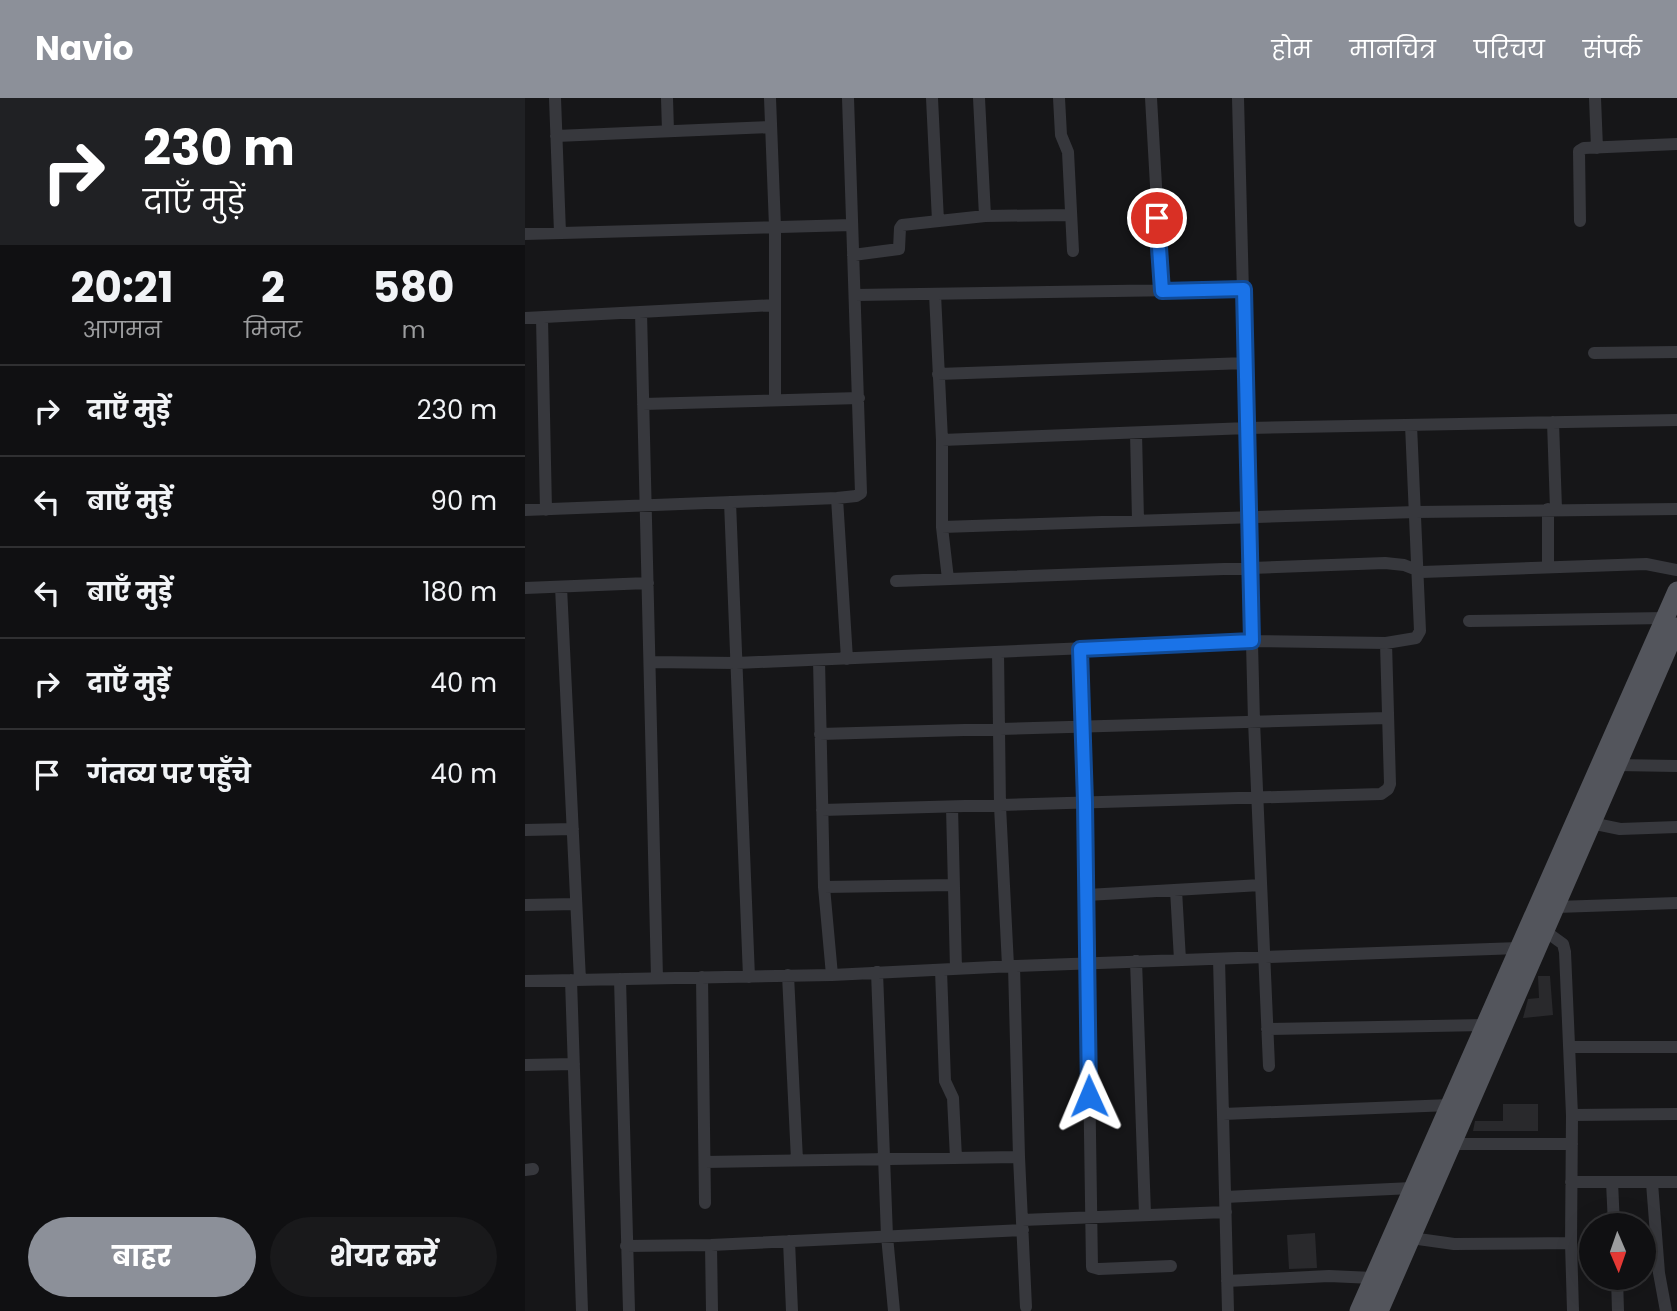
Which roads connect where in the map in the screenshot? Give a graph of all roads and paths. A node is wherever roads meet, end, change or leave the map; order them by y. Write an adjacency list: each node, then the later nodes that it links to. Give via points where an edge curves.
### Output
1 (555, 98): 13 (street)
2 (667, 98): 12 (street)
3 (770, 98): 11 (street)
4 (848, 98): 20 (street)
5 (932, 98): 18 (street)
6 (979, 98): 17 (street)
7 (1059, 98): 16 (street)
8 (1151, 98): 27 (street)
9 (1238, 98): 26 (street)
10 (1595, 98): 15 (street)
11 (771, 127): 12 (street); 21 (street)
12 (668, 131): 13 (street)
13 (557, 136): 22 (street)
14 (1677, 145): 15 (street)
15 (1597, 148): 19 (street, via 1578,153)
16 (1071, 215): 17 (street); 24 (street)
17 (985, 216): 18 (street)
18 (938, 221): 25 (street, via 901,226 897,249)
19 (1580, 221)
20 (852, 225): 21 (street); 25 (street)
21 (775, 227): 22 (street); 30 (street)
22 (560, 233): 23 (street)
23 (525, 234)
24 (1073, 251)
25 (853, 255): 29 (street)
26 (1244, 289): 27 (street); 36 (street)
27 (1162, 291): 28 (street)
28 (935, 294): 29 (street); 37 (street)
29 (855, 295): 38 (street)
30 (775, 304): 31 (street); 39 (street)
31 (641, 312): 33 (street); 40 (street)
32 (525, 318): 33 (street)
33 (542, 318): 53 (street)
34 (1677, 352): 35 (street)
35 (1594, 353)
36 (1246, 363): 37 (street); 44 (street)
37 (939, 374): 46 (street)
38 (859, 398): 39 (street); 47 (street, via 861,493)
39 (775, 400): 40 (street)
40 (643, 404): 49 (street)
41 (1677, 420): 42 (street)
42 (1553, 422): 43 (street); 50 (street)
43 (1411, 425): 44 (street); 54 (street)
44 (1248, 428): 45 (street); 55 (street)
45 (1136, 433): 46 (street); 56 (street)
46 (941, 440): 57 (street)
47 (837, 498): 48 (street); 74 (street)
48 (730, 502): 49 (street); 77 (street)
49 (646, 506): 53 (street); 64 (street)
50 (1552, 509): 51 (street); 54 (street); 59 (street)
51 (1677, 509)
52 (525, 510): 53 (street)
53 (546, 510)
54 (1416, 512): 55 (street); 61 (street)
55 (1249, 516): 56 (street); 58 (street)
56 (1138, 520): 57 (street)
57 (943, 527): 62 (street)
58 (1250, 567): 61 (street, via 1385,563); 62 (street); 70 (street)
59 (1548, 567): 60 (street, via 1647,564); 61 (street)
60 (1677, 570)
61 (1418, 571): 71 (street, via 1419,635)
62 (948, 579): 63 (street)
63 (896, 582)
64 (648, 583): 65 (street); 76 (street)
65 (561, 587): 66 (street); 92 (street)
66 (525, 589)
67 (1677, 591): 69 (main road)
68 (1469, 621): 69 (street)
69 (1671, 623): 83 (main road); 90 (main road)
70 (1252, 641): 71 (street); 72 (street); 79 (street)
71 (1386, 643): 78 (street)
72 (1080, 649): 73 (street); 80 (street)
73 (998, 652): 74 (street); 81 (street)
74 (847, 659): 75 (street)
75 (819, 660): 77 (street); 82 (street)
76 (650, 662): 77 (street); 118 (street)
77 (736, 663): 117 (street)
78 (1387, 718): 79 (street); 85 (street, via 1390,784 1384,793)
79 (1254, 721): 80 (street); 85 (street)
80 (1081, 727): 81 (street); 86 (street)
81 (998, 730): 82 (street); 87 (street)
82 (820, 734): 89 (street)
83 (1616, 765): 84 (street); 90 (main road)
84 (1677, 766)
85 (1258, 797): 86 (street); 95 (street)
86 (1085, 802): 87 (street); 98 (street)
87 (1000, 806): 88 (street); 110 (street)
88 (952, 807): 89 (street); 94 (street)
89 (822, 810): 96 (street)
90 (1583, 821): 91 (street, via 1620,829); 102 (main road); 104 (main road)
91 (1677, 827)
92 (573, 829): 93 (street); 100 (street)
93 (525, 830)
94 (954, 885): 96 (street); 111 (street)
95 (1261, 885): 97 (street); 105 (street)
96 (824, 887): 115 (street)
97 (1176, 890): 98 (street); 107 (street)
98 (1087, 895): 109 (street)
99 (1677, 903): 102 (street)
100 (576, 904): 101 (street); 120 (street)
101 (525, 905)
102 (1556, 907): 103 (main road)
103 (1545, 931): 124 (street, via 1565,948); 133 (main road)
104 (1519, 948): 105 (street); 122 (main road)
105 (1265, 957): 106 (street); 123 (street)
106 (1219, 959): 107 (street); 130 (street)
107 (1180, 960): 108 (street)
108 (1136, 961): 109 (street); 149 (street)
109 (1087, 964): 110 (street); 150 (street)
110 (1011, 966): 111 (street); 135 (street)
111 (956, 969): 112 (street)
112 (941, 970): 113 (street); 136 (street, via 945,1081 953,1098)
113 (877, 972): 115 (street); 138 (street)
114 (788, 975): 115 (street); 117 (street); 137 (street)
115 (832, 975)
116 (702, 977): 117 (street); 118 (street); 139 (street)
117 (749, 977)
118 (657, 978): 119 (street)
119 (620, 979): 120 (street); 157 (street)
120 (575, 980): 121 (street); 126 (street)
121 (525, 981)
122 (1485, 1025): 123 (street); 129 (main road)
123 (1267, 1030): 128 (street)
124 (1571, 1047): 125 (street); 132 (street)
125 (1677, 1047)
126 (574, 1064): 127 (street); 163 (street)
127 (525, 1065)
128 (1269, 1066)
129 (1450, 1105): 130 (street); 144 (main road)
130 (1223, 1114): 145 (street)
131 (1677, 1114): 132 (street)
132 (1572, 1115): 134 (street)
133 (1452, 1144): 134 (street); 153 (main road)
134 (1572, 1144): 140 (street)
135 (1019, 1157): 136 (street); 151 (street)
136 (955, 1158): 138 (street)
137 (797, 1160): 138 (street); 139 (street)
138 (885, 1160): 152 (street)
139 (705, 1162): 146 (street)
140 (1571, 1182): 141 (street); 155 (street)
141 (1612, 1182): 143 (street); 148 (street)
142 (1677, 1182): 143 (street)
143 (1652, 1183): 173 (street)
144 (1412, 1188): 145 (street); 159 (main road)
145 (1225, 1197): 147 (street)
146 (705, 1203)
147 (1226, 1212): 149 (street); 160 (street)
148 (1613, 1213)
149 (1145, 1214): 150 (street)
150 (1091, 1217): 151 (street); 158 (street, via 1092,1267)
151 (1023, 1225): 152 (street); 162 (street)
152 (887, 1236): 154 (street); 167 (street)
153 (1411, 1238): 155 (street, via 1454,1244); 170 (main road)
154 (789, 1241): 156 (street); 166 (street)
155 (1571, 1243): 171 (street)
156 (711, 1245): 157 (street); 165 (street)
157 (626, 1247): 164 (street)
158 (1171, 1266)
159 (1373, 1278): 160 (street); 169 (main road)
160 (1227, 1281): 168 (street)
161 (1617, 1290): 172 (street)
162 (1026, 1307)
163 (582, 1311)
164 (629, 1311)
165 (712, 1311)
166 (792, 1311)
167 (894, 1311)
168 (1229, 1311)
169 (1359, 1311)
170 (1379, 1311)
171 (1573, 1311)
172 (1618, 1311)
173 (1666, 1311)

